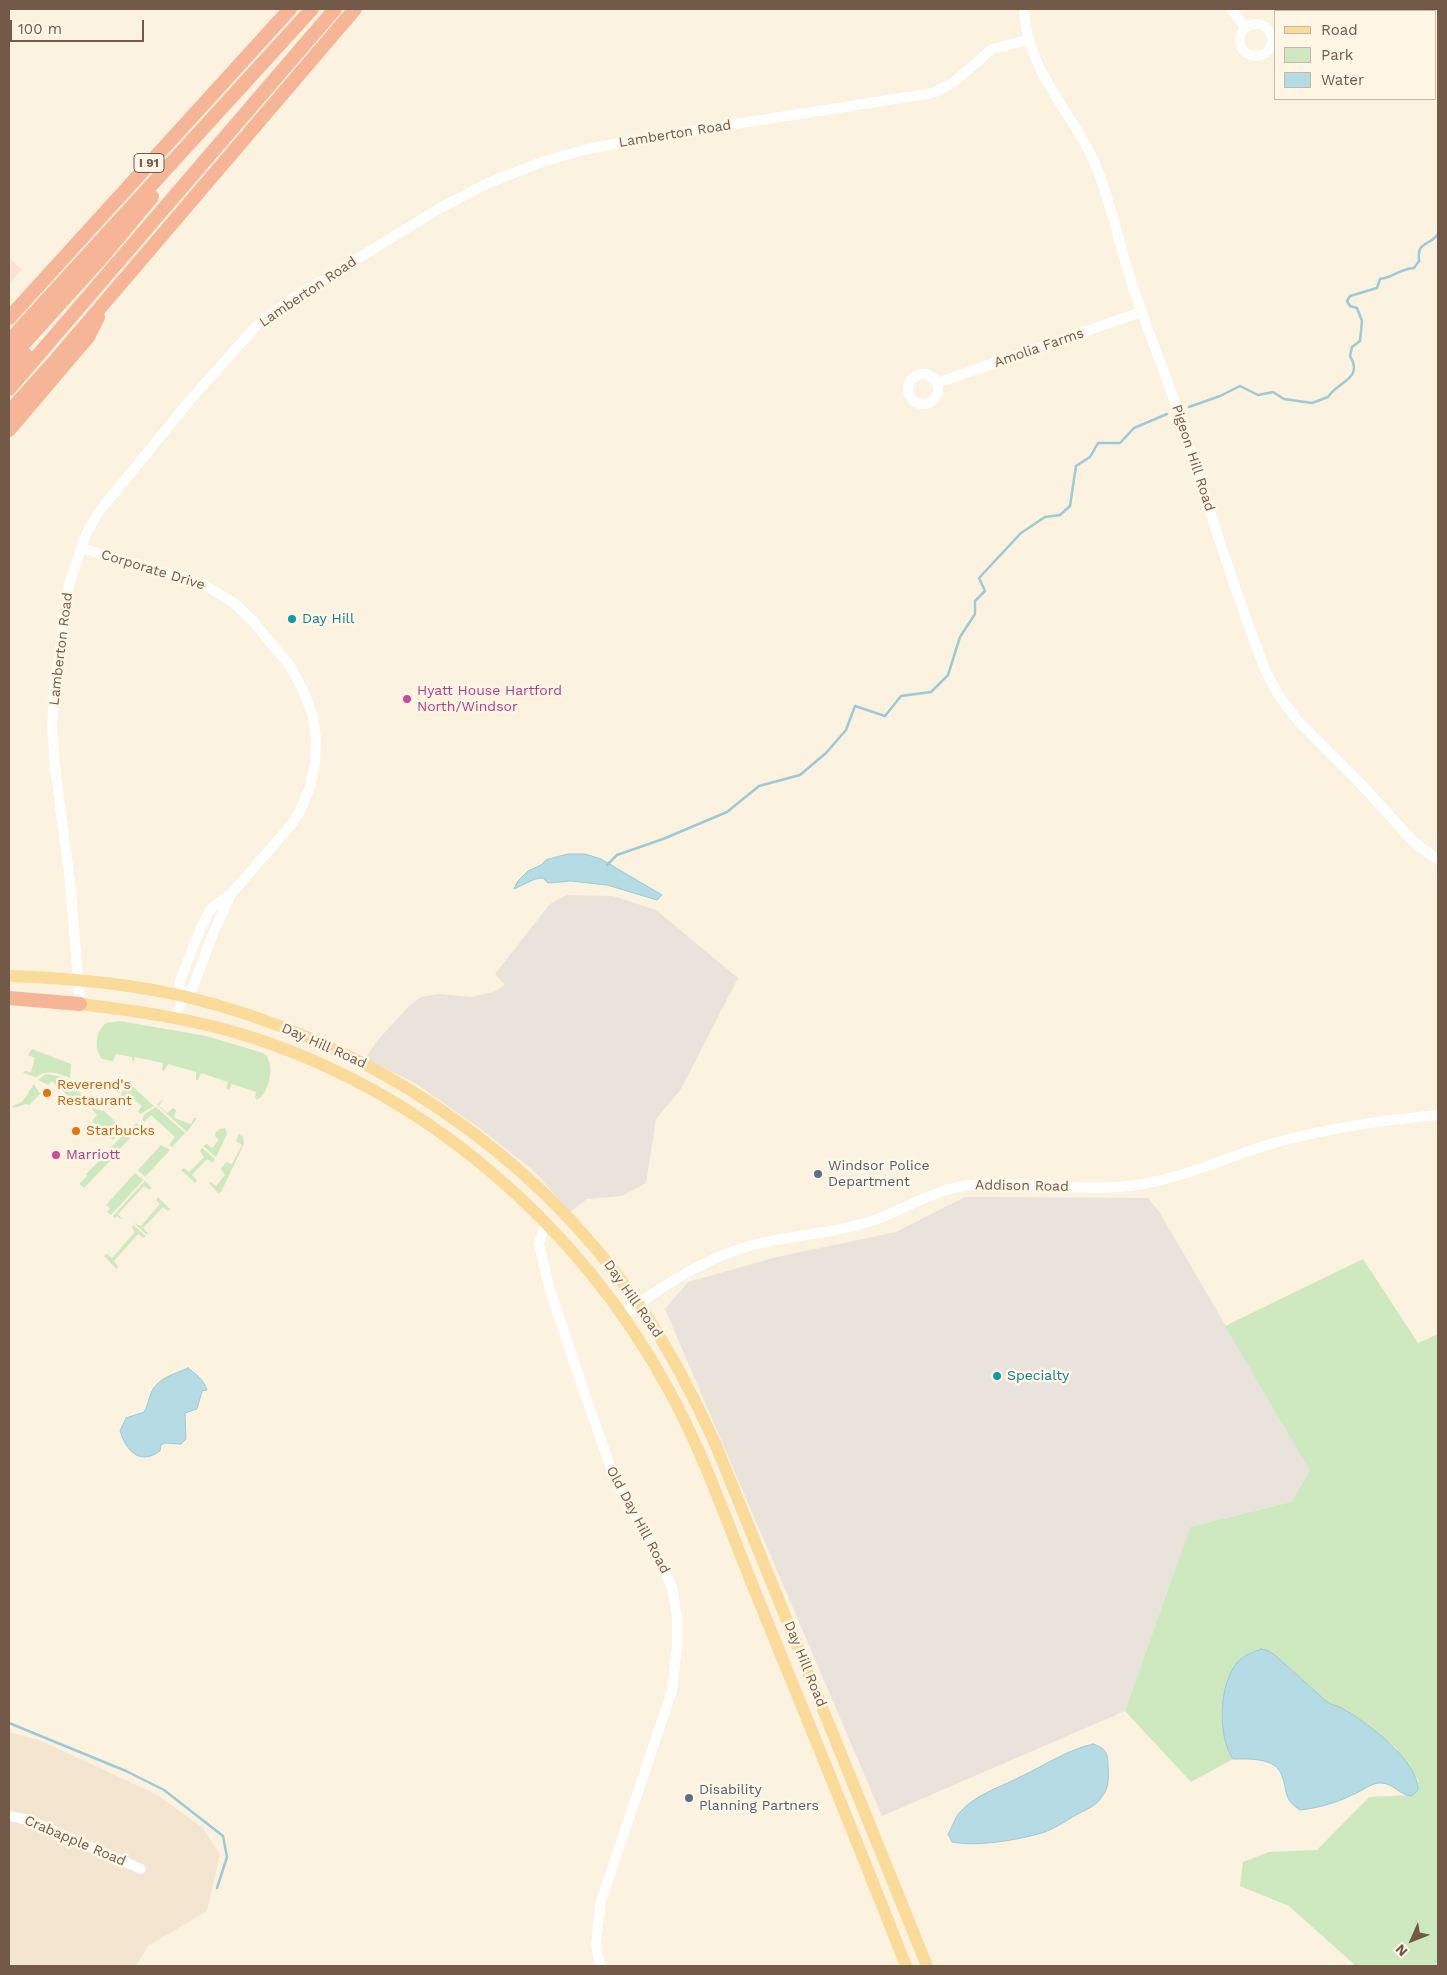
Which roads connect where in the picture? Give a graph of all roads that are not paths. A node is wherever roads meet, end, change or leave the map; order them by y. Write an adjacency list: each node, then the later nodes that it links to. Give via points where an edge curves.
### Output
1 (290, 9): 13 (highway, I 91)
2 (312, 9): 9 (highway)
3 (334, 9): 10 (highway)
4 (355, 9): 11 (highway)
5 (1024, 9): 8 (street, Pigeon Hill Road)
6 (1231, 9): 7 (street)
7 (1246, 28)
8 (1028, 40): 12 (street, Pigeon Hill Road, via 1052,93 1097,168); 21 (street, Lamberton Road, via 992,49 954,82 933,93 584,150 542,162 440,208 292,299 258,324 108,499)
9 (202, 130): 14 (highway); 15 (highway, via 186,155 125,230)
10 (202, 163): 16 (highway, via 172,191); 18 (highway)
11 (101, 307): 19 (highway); 20 (highway, via 88,337)
12 (1141, 312): 17 (street, Amolia Farms); 22 (street, Pigeon Hill Road, via 1177,408 1266,672 1278,696 1414,842)
13 (9, 318)
14 (9, 341)
15 (9, 360)
16 (9, 374)
17 (937, 384)
18 (9, 389)
19 (9, 412)
20 (9, 430)
21 (81, 548): 24 (street, Lamberton Road, via 69,585 62,625 52,727); 25 (street, Corporate Drive, via 201,583 234,603 290,666 313,716 315,763 310,787 292,824 231,894 215,905 202,924 180,982)
22 (1438, 860)
23 (9, 976): 24 (main road, Day Hill Road)
24 (78, 980): 25 (main road, Day Hill Road); 27 (street, Lamberton Road)
25 (182, 996): 28 (street, Corporate Drive); 29 (main road, Day Hill Road, via 283,1027)
26 (9, 998): 27 (highway)
27 (80, 1004): 28 (main road, Day Hill Road)
28 (176, 1019): 30 (main road, Day Hill Road, via 283,1048)
29 (386, 1075): 30 (main road); 32 (main road, Day Hill Road)
30 (378, 1093): 33 (main road, Day Hill Road)
31 (1438, 1115): 35 (street, Addison Road, via 1360,1123 1314,1132 1143,1184 1114,1187 969,1185 849,1228 734,1251 695,1268)
32 (474, 1134): 33 (main road); 35 (main road, Day Hill Road, via 560,1208)
33 (463, 1149): 34 (main road, Day Hill Road)
34 (546, 1222): 36 (main road, Day Hill Road, via 581,1260); 43 (street, Old Day Hill Road, via 539,1243 542,1257 585,1395 614,1477 656,1550 672,1586 677,1617 672,1691 601,1901 596,1943)
35 (638, 1304): 36 (street, Addison Road); 37 (main road, Day Hill Road, via 676,1364 716,1443)
36 (623, 1315): 38 (main road, Day Hill Road, via 683,1416)
37 (801, 1655): 38 (main road); 39 (main road, Day Hill Road)
38 (783, 1660): 40 (main road, Day Hill Road)
39 (863, 1807): 40 (main road); 45 (main road, Day Hill Road)
40 (846, 1814): 44 (main road, Day Hill Road)
41 (9, 1816): 42 (street, Crabapple Road, via 28,1820)
42 (141, 1869)
43 (600, 1966)
44 (906, 1966)
45 (927, 1966)

